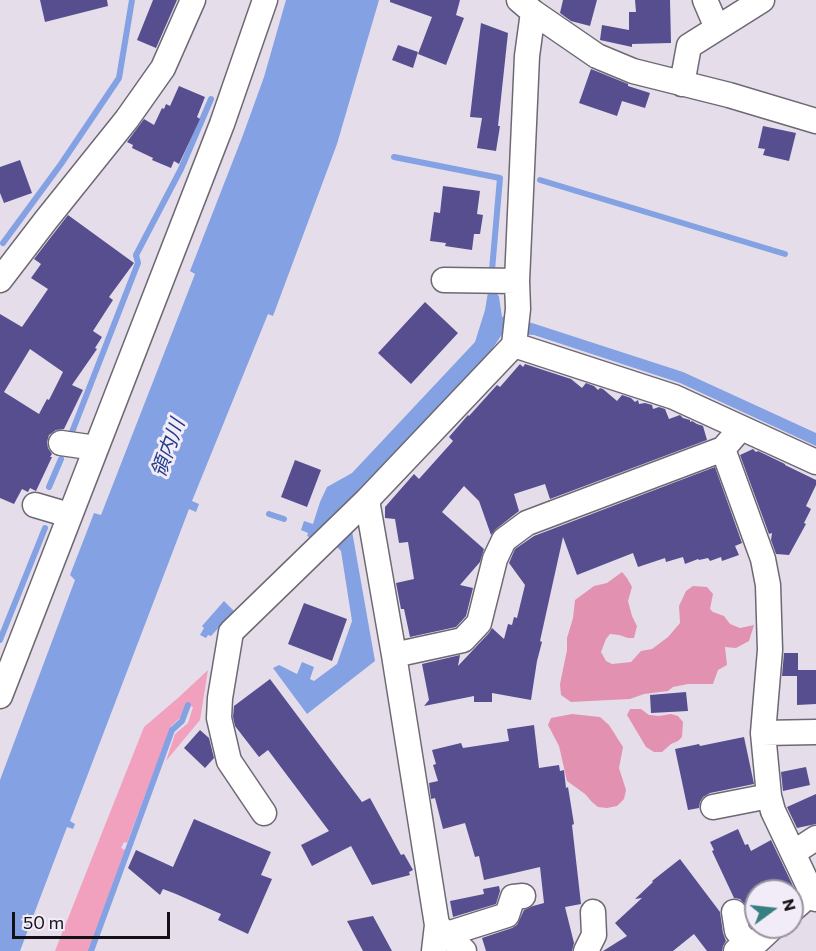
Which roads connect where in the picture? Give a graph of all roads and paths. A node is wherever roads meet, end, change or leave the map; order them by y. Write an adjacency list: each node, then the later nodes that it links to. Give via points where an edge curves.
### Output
1 (193, 0): 9 (street, via 164,68 127,119)
2 (264, 0): 15 (street, via 222,124)
3 (705, 0): 6 (street)
4 (762, 0): 6 (street)
5 (526, 6): 7 (street, via 597,56); 11 (street)
6 (717, 28): 7 (street, via 689,46)
7 (682, 84): 8 (street)
8 (816, 121)
9 (2, 268)
10 (444, 280): 11 (street)
11 (517, 281): 12 (street)
12 (516, 333): 13 (street); 18 (street)
13 (741, 428): 16 (street); 17 (street)
14 (61, 443): 15 (street)
15 (96, 448): 20 (street)
16 (723, 450): 21 (street, via 527,523 504,540 495,559 479,623 463,640); 24 (street, via 764,559 768,585 770,650)
17 (816, 462)
18 (367, 500): 21 (street); 27 (street, via 231,632 219,718 229,761)
19 (35, 505): 20 (street)
20 (69, 515): 22 (street)
21 (394, 655): 34 (street)
22 (0, 696)
23 (816, 732): 24 (street)
24 (763, 733): 25 (street)
25 (769, 796): 26 (street); 29 (street)
26 (713, 807)
27 (264, 813)
28 (816, 838): 29 (street)
29 (793, 853): 30 (street)
30 (815, 893)
31 (523, 896): 34 (street, via 513,897 507,915)
32 (593, 912): 38 (street, via 594,935)
33 (734, 912): 36 (street)
34 (439, 936): 37 (street)
35 (760, 939): 36 (street)
36 (741, 946)
37 (464, 951)
38 (586, 951)

